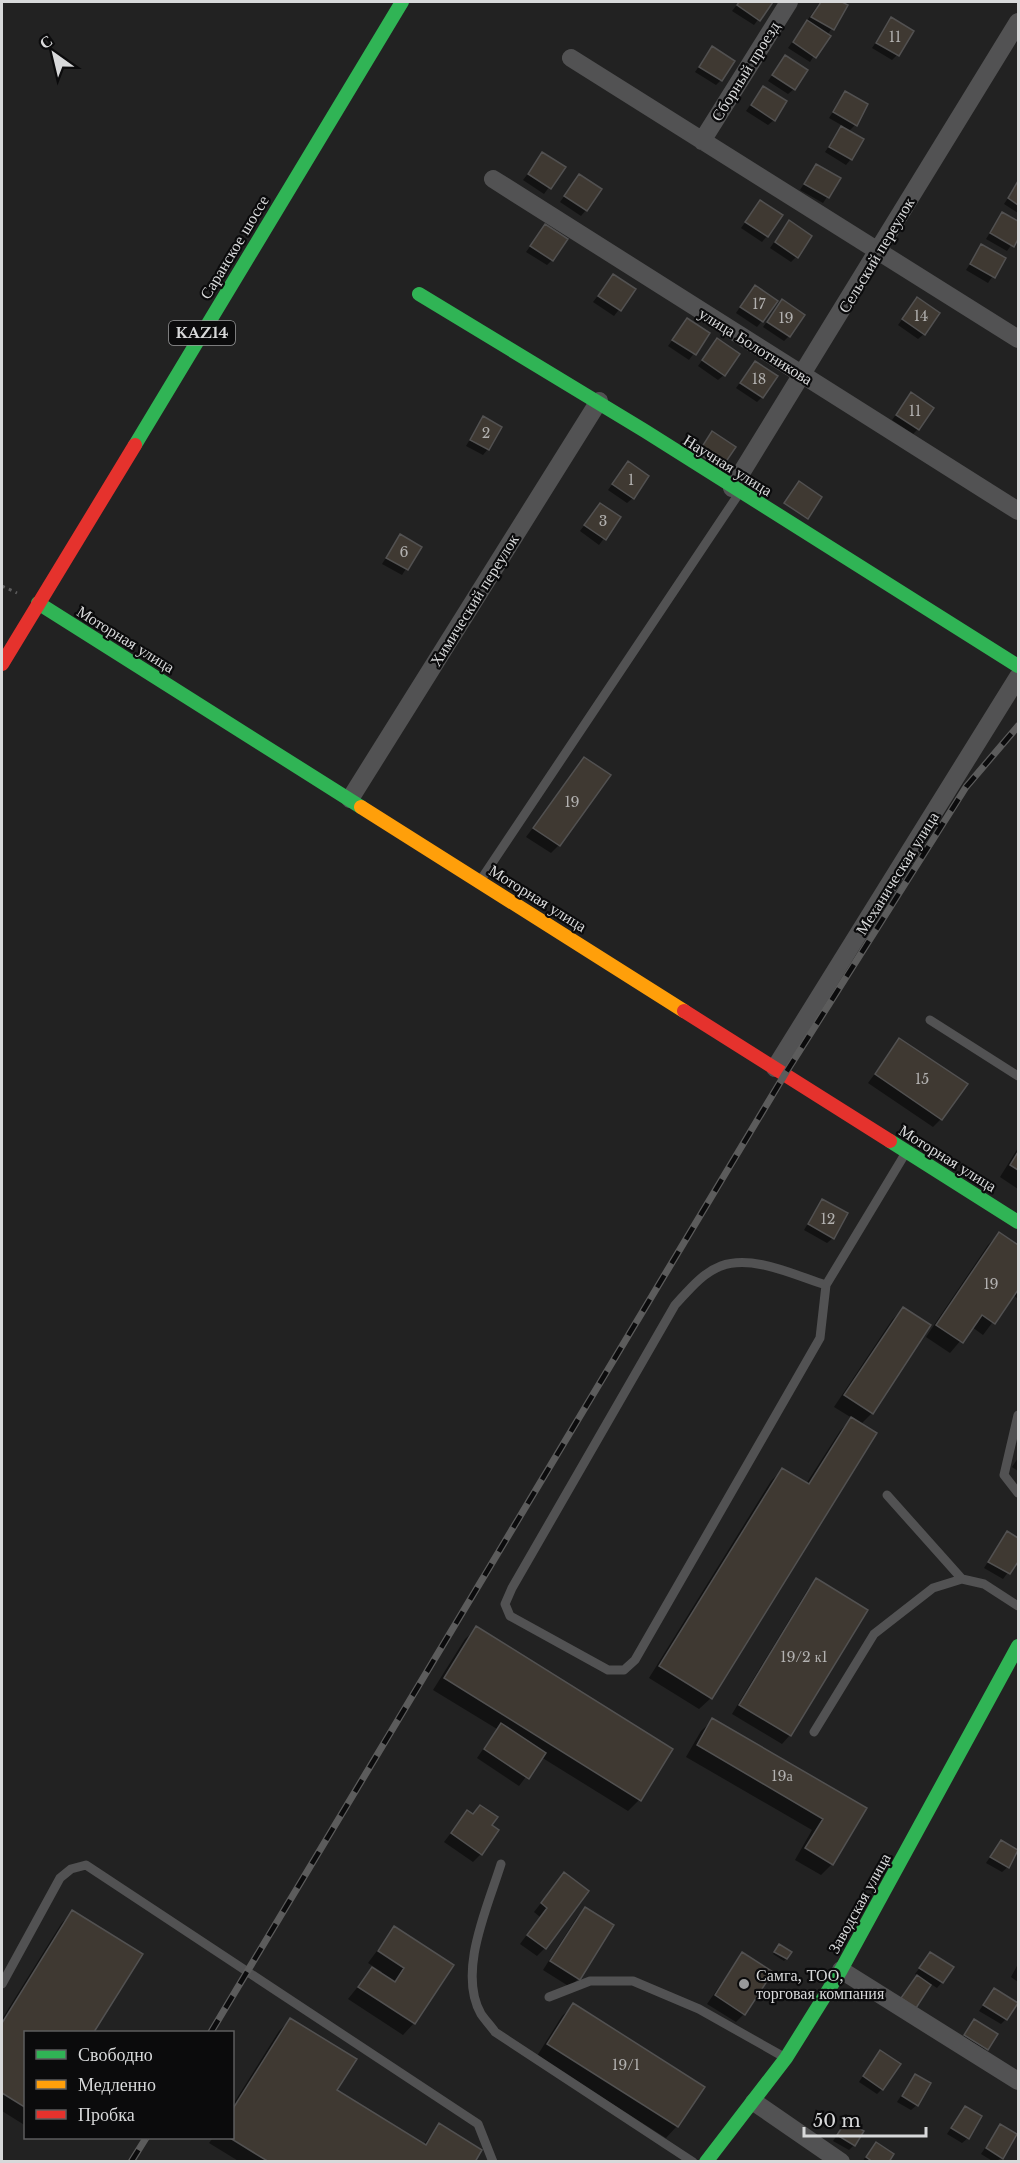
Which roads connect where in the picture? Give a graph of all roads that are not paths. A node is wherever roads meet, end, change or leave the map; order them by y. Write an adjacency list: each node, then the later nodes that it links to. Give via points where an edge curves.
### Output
1 (402, 2): 14 (main road, Саранское шоссе / KAZ14)
2 (789, 2): 5 (street, Сборный проезд)
3 (1018, 22): 7 (street, Сельский переулок)
4 (571, 58): 5 (street)
5 (702, 141): 7 (street)
6 (493, 179): 10 (street, улица Болотникова)
7 (879, 249): 9 (street); 10 (street, Сельский переулок)
8 (419, 294): 11 (main road, Научная улица)
9 (1018, 339)
10 (803, 376): 12 (street, Сельский переулок); 13 (street, улица Болотникова)
11 (599, 401): 12 (main road, Научная улица); 18 (street, Химический переулок)
12 (736, 490): 16 (main road, Научная улица); 19 (lane)
13 (1018, 511)
14 (38, 603): 15 (main road, Саранское шоссе / KAZ14); 18 (main road, Моторная улица)
15 (2, 664)
16 (1018, 666)
17 (1018, 677): 21 (street, Механическая улица)
18 (350, 799): 19 (main road, Моторная улица)
19 (480, 881): 21 (main road, Моторная улица)
20 (930, 1020): 22 (lane)
21 (775, 1068): 23 (main road, Моторная улица)
22 (1018, 1076)
23 (906, 1152): 24 (main road, Моторная улица); 25 (lane)
24 (1018, 1222)
25 (826, 1285): 25 (lane, via 820,1338 635,1659 624,1670 608,1670 510,1616 505,1604 512,1588 675,1305 697,1281 721,1266 744,1263)
26 (1018, 1415): 27 (lane, via 1004,1475)
27 (1018, 1493)
28 (887, 1495): 29 (lane)
29 (962, 1580): 30 (lane, via 984,1584); 32 (lane, via 933,1588 874,1634)
30 (1018, 1606)
31 (1018, 1646): 34 (main road, Заводская улица)
32 (814, 1732)
33 (501, 1864): 41 (lane, via 473,1954 473,1989 480,2013 495,2032)
34 (841, 1970): 37 (main road, Заводская улица); 38 (street)
35 (2, 1984): 40 (lane, via 60,1878 71,1869 86,1865 478,2124)
36 (549, 1997): 37 (lane, via 590,1981 633,1981 699,2009)
37 (786, 2058): 39 (main road, Заводская улица)
38 (1018, 2079)
39 (754, 2102): 42 (main road, Заводская улица); 43 (street)
40 (493, 2162)
41 (693, 2162)
42 (706, 2162)
43 (841, 2162)

